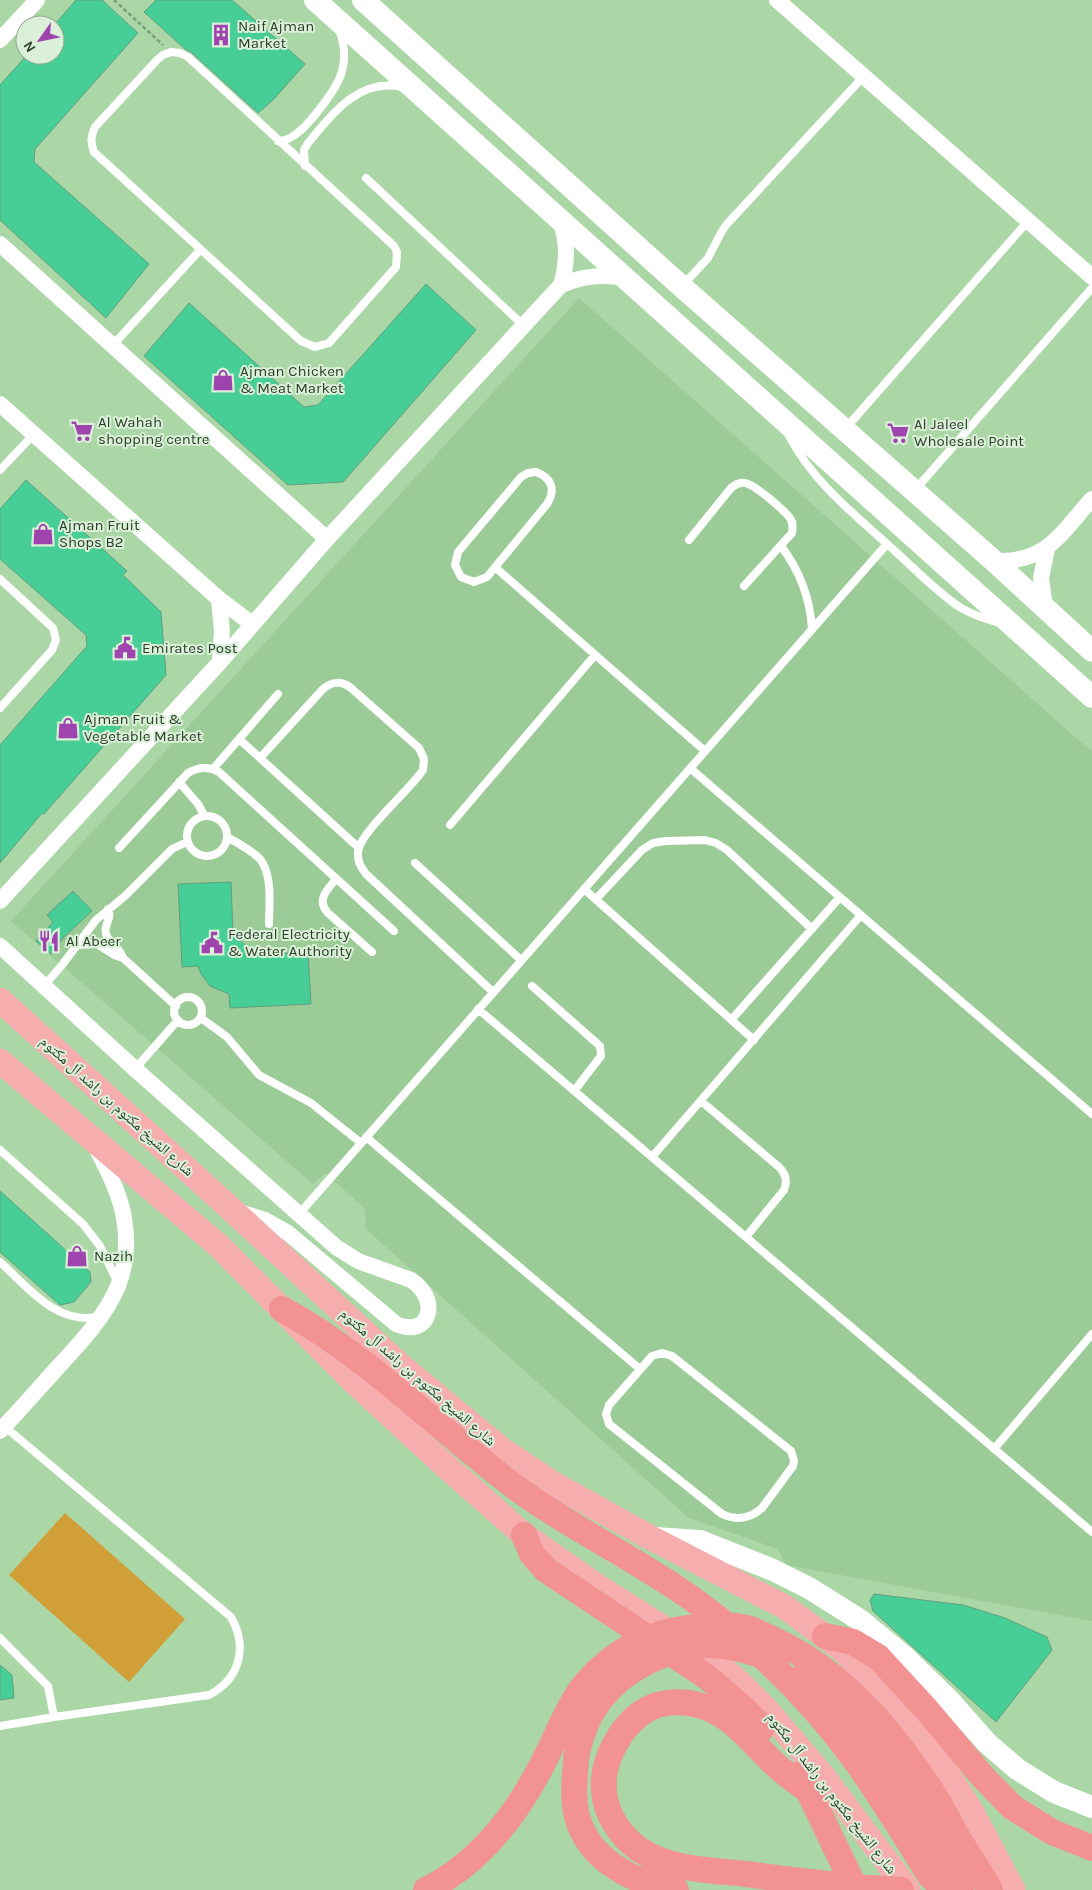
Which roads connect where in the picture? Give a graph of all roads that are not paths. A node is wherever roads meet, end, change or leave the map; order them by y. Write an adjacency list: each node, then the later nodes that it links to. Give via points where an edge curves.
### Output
1 (37, 0): 6 (street)
2 (315, 0): 5 (main road)
3 (363, 0): 19 (main road)
4 (777, 0): 7 (street)
5 (337, 20): 8 (main road); 9 (lane, via 344,46 338,82 298,133)
6 (0, 39)
7 (864, 76): 13 (street); 19 (lane, via 727,224 708,258)
8 (418, 92): 10 (lane, via 393,85 356,94 308,143); 12 (main road)
9 (278, 141): 10 (lane); 15 (lane, via 188,57 172,52 156,60 95,127 91,135 94,152)
10 (305, 166): 15 (lane, via 388,240 397,252 392,274 329,342 315,347 301,341)
11 (366, 178): 21 (lane)
12 (560, 219): 17 (main road); 18 (street, via 567,252)
13 (1028, 220): 16 (street); 25 (lane)
14 (0, 244): 22 (street)
15 (200, 250): 22 (lane)
16 (1092, 277)
17 (625, 278): 18 (street, via 592,275); 24 (main road)
18 (561, 285): 21 (street)
19 (681, 286): 25 (main road)
20 (1092, 288): 29 (lane)
21 (524, 326): 32 (street)
22 (113, 345): 32 (street)
23 (0, 404): 26 (street)
24 (781, 418): 27 (main road); 34 (lane, via 796,450 817,478)
25 (844, 430): 29 (main road)
26 (34, 434): 28 (lane); 41 (street)
27 (812, 446): 31 (main road, via 850,465 934,538 947,541); 44 (main road)
28 (0, 470)
29 (914, 491): 31 (main road)
30 (1092, 499): 36 (street)
31 (964, 535): 37 (main road)
32 (327, 538): 43 (street)
33 (689, 540): 35 (lane, via 731,488 744,482 753,485 790,518 792,533)
34 (887, 544): 44 (lane, via 963,609); 45 (lane)
35 (781, 546): 40 (lane); 45 (lane, via 804,585)
36 (1047, 549): 37 (street, via 1022,560); 42 (street, via 1041,578)
37 (994, 561): 42 (main road)
38 (496, 568): 38 (lane, via 552,497 550,481 544,475 536,472 521,477 455,558 457,572 467,581 481,581); 47 (lane)
39 (0, 579): 51 (lane, via 53,628 56,640 52,650)
40 (744, 586)
41 (219, 599): 43 (street); 48 (street)
42 (1045, 607): 46 (main road)
43 (252, 624): 48 (street)
44 (1011, 624): 50 (main road)
45 (812, 629): 53 (lane)
46 (1092, 651)
47 (594, 655): 53 (lane); 59 (lane)
48 (220, 662): 69 (street)
49 (278, 694): 52 (lane)
50 (1092, 697)
51 (0, 708)
52 (239, 739): 54 (lane); 56 (lane)
53 (705, 751): 55 (lane)
54 (260, 758): 63 (lane); 63 (lane, via 323,689 337,682 352,688 419,748 424,759 422,770)
55 (690, 768): 66 (lane); 67 (lane)
56 (213, 769): 57 (lane, via 193,770); 65 (lane)
57 (179, 782): 58 (lane); 62 (lane)
58 (204, 815): 60 (lane, via 218,818); 61 (lane, via 192,821)
59 (450, 825)
60 (227, 837): 61 (lane, via 222,850 209,856 195,853); 72 (lane, via 254,854 263,864 268,878)
61 (187, 842): 70 (lane, via 172,849)
62 (119, 848)
63 (359, 848): 82 (lane, via 358,859 366,874)
64 (415, 864): 79 (lane)
65 (336, 879): 74 (lane); 77 (lane, via 323,896 322,905)
66 (584, 888): 68 (lane); 79 (lane)
67 (840, 897): 71 (lane); 73 (lane)
68 (596, 899): 73 (lane, via 647,846 660,841 704,840 727,850); 88 (lane)
69 (0, 901)
70 (108, 909): 76 (lane, via 90,926); 78 (lane, via 110,917 106,934 120,949)
71 (862, 915): 89 (lane); 94 (lane)
72 (269, 924)
73 (812, 928): 88 (lane)
74 (394, 931)
75 (0, 946): 80 (street)
76 (77, 946): 78 (lane, via 97,944); 80 (lane)
77 (372, 952)
78 (123, 958): 84 (lane)
79 (521, 960): 82 (lane)
80 (44, 986): 91 (street)
81 (532, 986): 92 (lane, via 600,1046 601,1056)
82 (493, 992): 85 (lane)
83 (0, 1000): 99 (main road, شارع الشيخ مكتوم بن راشد آل مكتوم)
84 (176, 1006): 86 (lane, via 184,998 194,999 202,1007); 87 (lane)
85 (478, 1009): 92 (lane); 95 (lane)
86 (200, 1018): 87 (lane, via 188,1025); 95 (lane, via 227,1037 259,1075 311,1102)
87 (178, 1020): 91 (lane)
88 (732, 1020): 89 (lane)
89 (754, 1040): 93 (lane)
90 (0, 1060): 96 (main road, شارع الشيخ مكتوم بن راشد آل مكتوم)
91 (135, 1069): 100 (street)
92 (574, 1091): 98 (lane)
93 (701, 1101): 98 (lane); 101 (lane, via 785,1175 784,1190)
94 (1092, 1114)
95 (363, 1140): 100 (lane); 107 (lane)
96 (93, 1141): 103 (street, via 109,1173 124,1217 124,1263); 104 (main road, شارع الشيخ مكتوم بن راشد آل مكتوم, via 218,1245)
97 (0, 1150): 103 (lane, via 83,1224 103,1252)
98 (652, 1157): 101 (lane)
99 (232, 1210): 100 (street, via 265,1220 283,1230 396,1324 410,1328 424,1322 430,1308 425,1291 419,1284 350,1257); 112 (main road, شارع الشيخ مكتوم بن راشد آل مكتوم, via 402,1367 501,1449 552,1483)
100 (299, 1214)
101 (746, 1237): 109 (lane)
102 (0, 1262): 105 (lane, via 56,1311 78,1319)
103 (118, 1285): 105 (street)
104 (282, 1309): 111 (main road, شارع الشيخ مكتوم بن راشد آل مكتوم, via 374,1400); 125 (highway, via 337,1343 517,1488 691,1598 750,1646 817,1712 857,1763 929,1874)
105 (100, 1317): 108 (street)
106 (1092, 1334): 109 (lane)
107 (640, 1369): 107 (lane, via 607,1409 609,1424 722,1514 743,1518 762,1508 793,1466 792,1451 672,1356 662,1353 652,1356)
108 (2, 1429): 115 (lane, via 231,1617 238,1629 239,1655 230,1678 222,1688 209,1694)
109 (994, 1449): 110 (lane)
110 (1092, 1532)
111 (524, 1535): 117 (highway, via 532,1554 546,1570 726,1692 760,1727); 124 (main road, شارع الشيخ مكتوم بن راشد آل مكتوم, via 708,1656 738,1681 799,1747)
112 (651, 1538): 113 (main road, شارع الشيخ مكتوم بن راشد آل مكتوم, via 785,1607); 118 (main road, via 700,1542 809,1588 860,1620 906,1658 987,1743 1017,1769 1054,1792)
113 (825, 1636): 119 (highway, via 853,1642 878,1657 1012,1807 1052,1832); 128 (main road, شارع الشيخ مكتوم بن راشد آل مكتوم, via 867,1671 916,1727 967,1804)
114 (0, 1638): 115 (lane, via 48,1686)
115 (54, 1717): 116 (lane)
116 (0, 1726)
117 (808, 1790): 122 (highway); 123 (highway, via 777,1767 744,1731 697,1704 650,1707 622,1734 604,1776 605,1802 623,1834 641,1850 669,1862 841,1886)
118 (1092, 1807)
119 (1092, 1848)
120 (426, 1890): 127 (highway, via 464,1866 507,1821 537,1776 573,1703 586,1683 604,1665 623,1650 677,1629 714,1625 749,1629 787,1646 818,1664 875,1715 934,1796)
121 (676, 1890): 126 (highway, via 630,1877 598,1852 578,1820 575,1766 585,1728 599,1701 612,1686 625,1675 666,1654 682,1648 710,1645 740,1648 771,1658 800,1674 825,1694 870,1742 889,1768 928,1829)
122 (856, 1890)
123 (901, 1890)
124 (908, 1890)
125 (944, 1890)
126 (961, 1890)
127 (990, 1890)
128 (1013, 1890)

